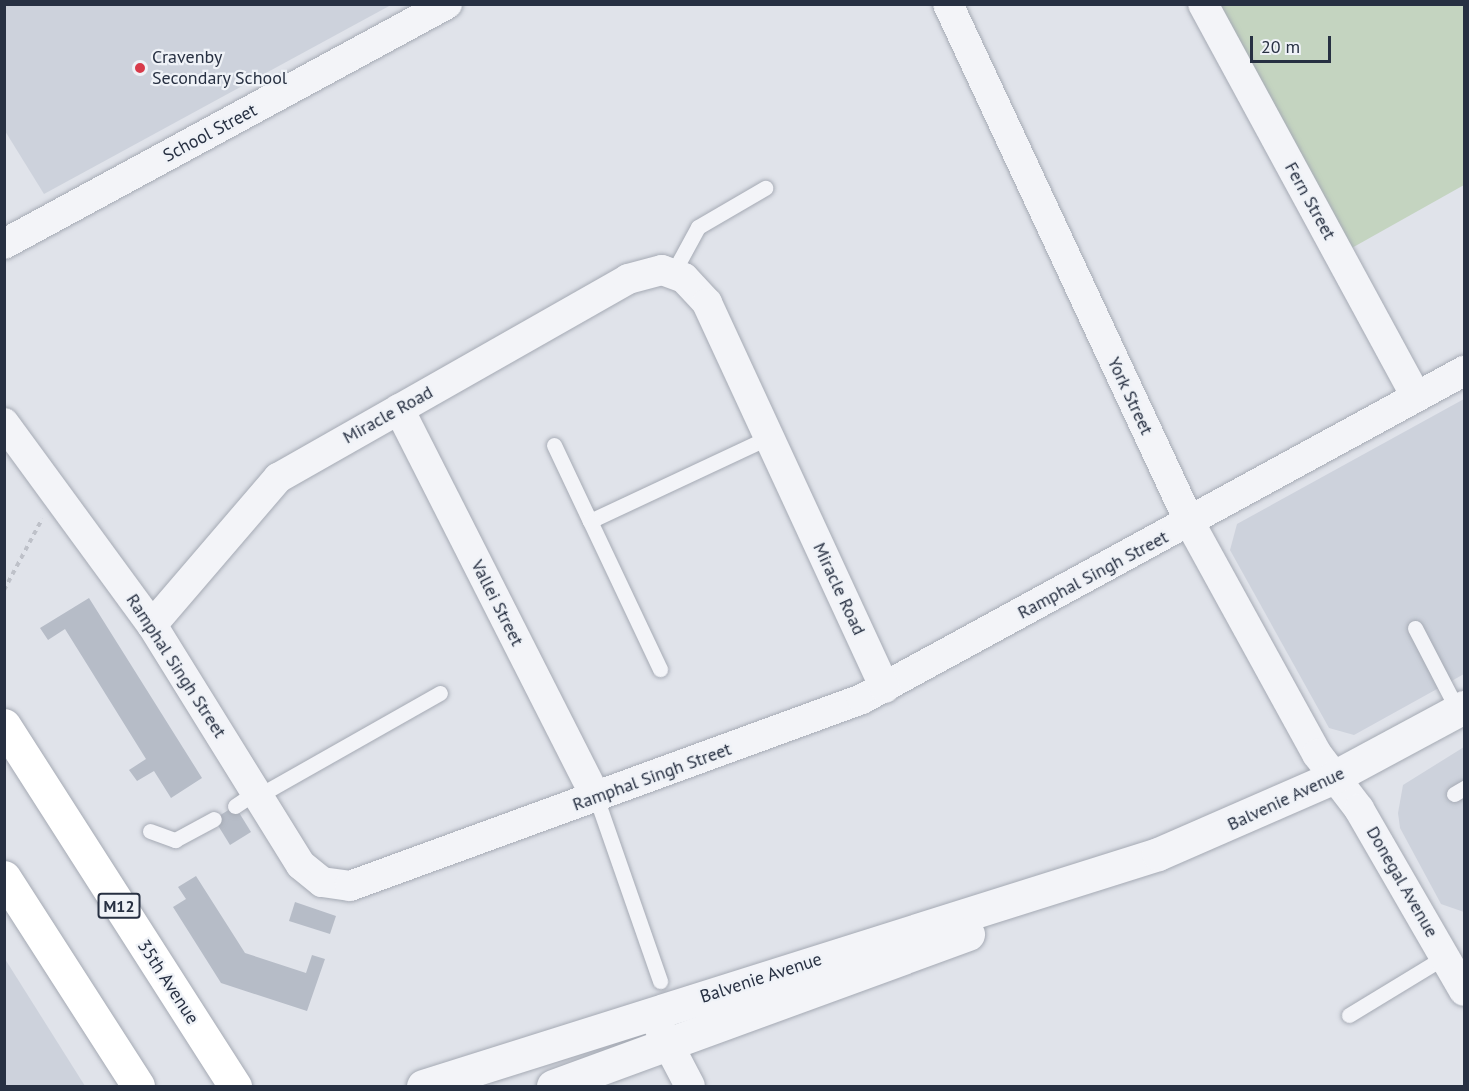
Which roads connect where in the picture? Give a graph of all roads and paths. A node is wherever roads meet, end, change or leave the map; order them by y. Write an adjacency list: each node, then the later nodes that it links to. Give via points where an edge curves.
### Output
1 (447, 4): 5 (street, School Street)
2 (948, 4): 15 (street, York Street)
3 (1203, 4): 8 (street, Fern Street)
4 (765, 188): 6 (lane, via 698,227)
5 (4, 244)
6 (673, 273): 9 (street, Miracle Road, via 652,271 628,279); 11 (street, Miracle Road, via 707,303)
7 (1464, 371): 8 (street, Ramphal Singh Street)
8 (1416, 397): 15 (street, Ramphal Singh Street)
9 (399, 409): 17 (street, Miracle Road, via 268,486); 25 (street, Vallei Street)
10 (4, 423): 13 (street, Ramphal Singh Street)
11 (769, 437): 14 (lane); 20 (street, Miracle Road)
12 (554, 445): 14 (lane)
13 (64, 505): 16 (path, via 40,521); 17 (street, Ramphal Singh Street)
14 (590, 521): 19 (lane)
15 (1190, 523): 20 (street, Ramphal Singh Street); 24 (street, York Street)
16 (4, 590)
17 (152, 625): 26 (street, Ramphal Singh Street)
18 (1415, 628): 22 (lane)
19 (660, 669)
20 (885, 688): 25 (street, Ramphal Singh Street)
21 (440, 693): 26 (lane)
22 (1461, 709): 24 (street, Balvenie Avenue)
23 (4, 725): 38 (main road, 35th Avenue / M12)
24 (1334, 777): 29 (street, Balvenie Avenue, via 1237,824); 31 (street, Donegal Avenue)
25 (596, 797): 26 (street, Ramphal Singh Street, via 350,886 311,875); 32 (lane)
26 (250, 798)
27 (214, 819): 28 (lane, via 175,840)
28 (150, 831)
29 (1101, 875): 34 (street, Balvenie Avenue, via 1051,884); 36 (street, Balvenie Avenue, via 1056,901)
30 (4, 877): 37 (main road)
31 (1451, 947): 33 (street, Donegal Avenue); 35 (lane)
32 (660, 981)
33 (1464, 991)
34 (653, 1013): 36 (street); 39 (street, Balvenie Avenue)
35 (1349, 1015)
36 (668, 1047): 40 (street, Balvenie Avenue); 41 (street)
37 (132, 1082)
38 (235, 1086)
39 (423, 1086)
40 (553, 1086)
41 (690, 1086)

